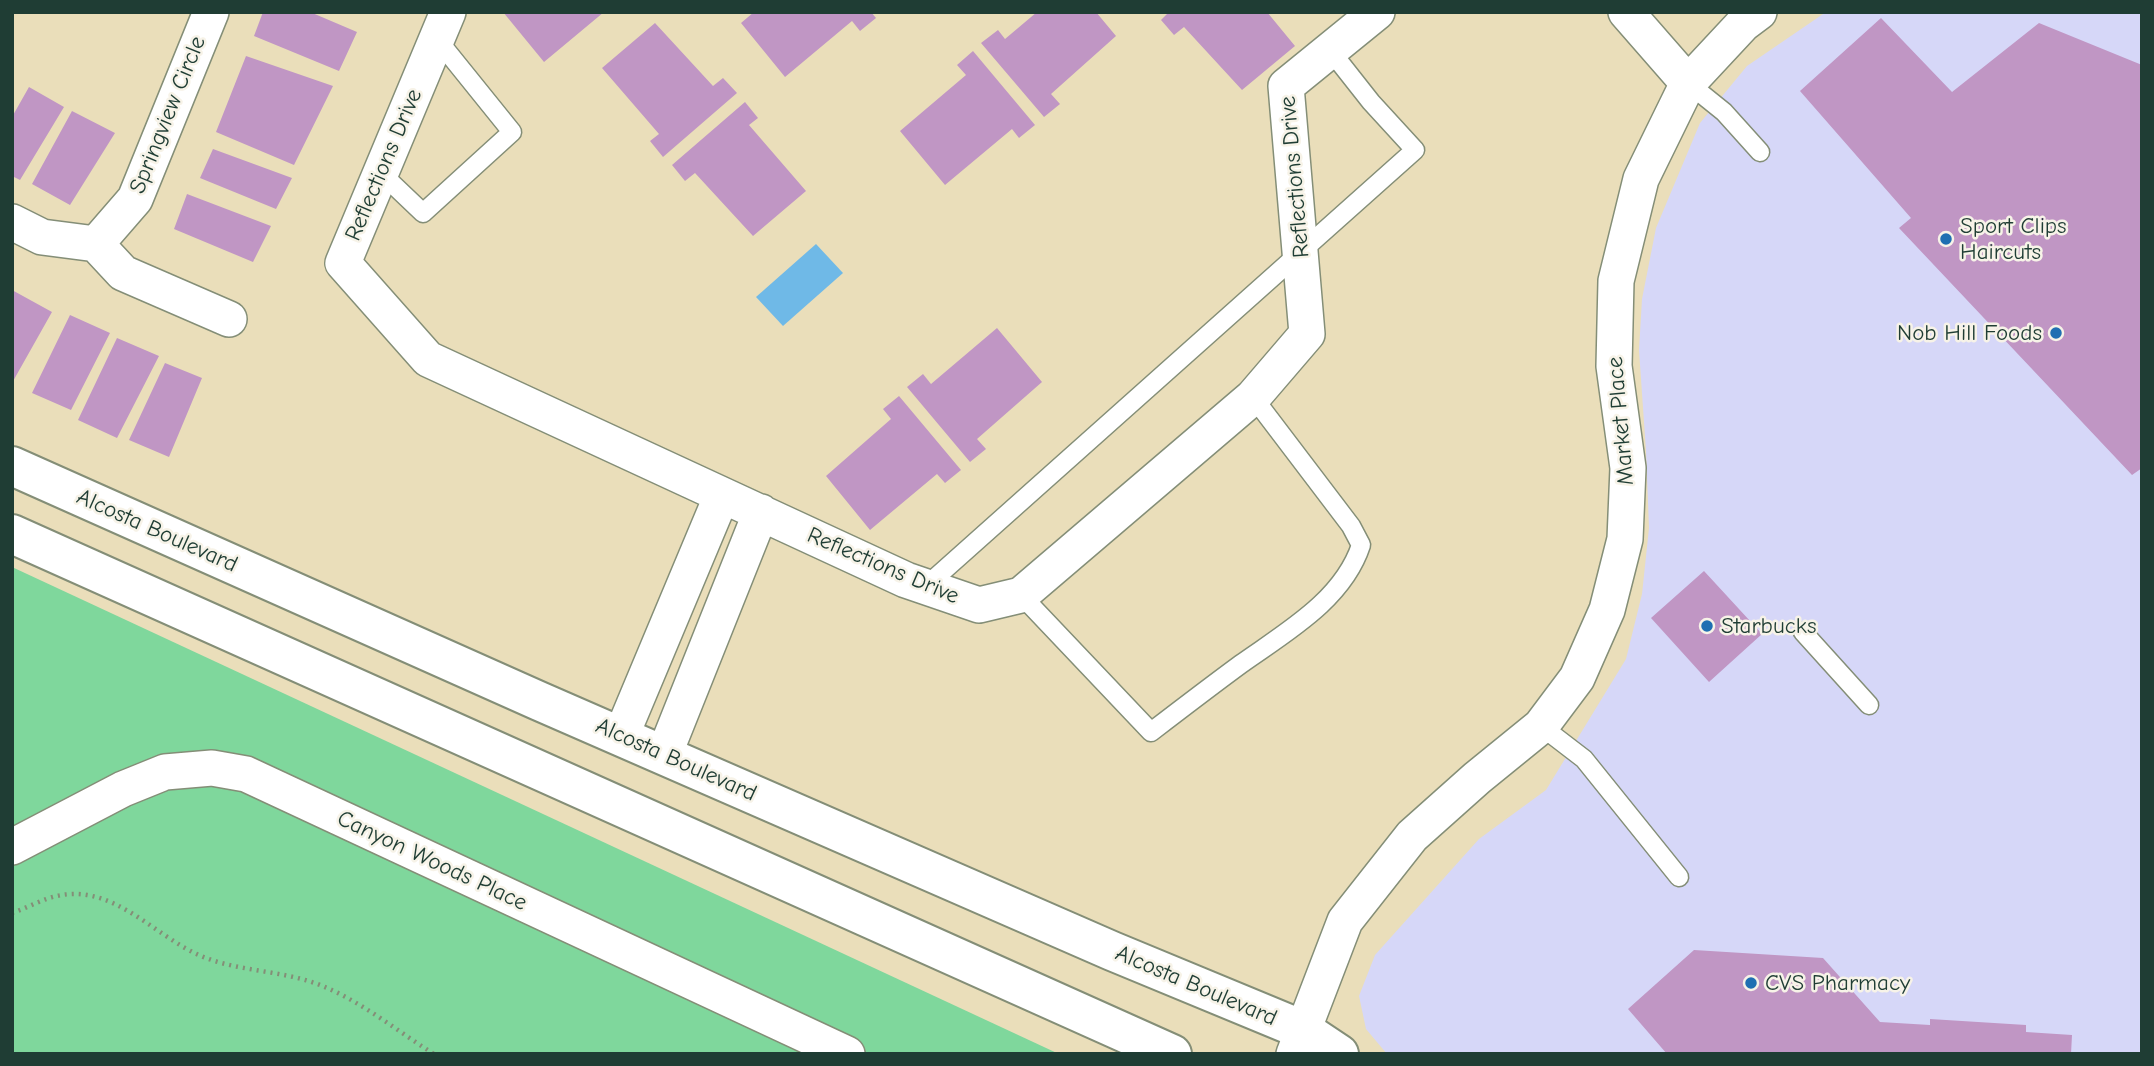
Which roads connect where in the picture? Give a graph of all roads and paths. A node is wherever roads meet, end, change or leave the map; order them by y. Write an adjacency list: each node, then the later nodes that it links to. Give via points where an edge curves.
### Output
1 (211, 12): 11 (street, Springview Circle, via 135,200)
2 (1377, 12): 6 (street, Reflections Drive)
3 (1626, 12): 7 (street)
4 (1759, 12): 7 (street, Market Place)
5 (443, 25): 9 (street, Reflections Drive); 9 (lane, via 512,132 423,213)
6 (1330, 50): 12 (street, Reflections Drive, via 1286,86); 12 (lane, via 1415,150)
7 (1688, 83): 8 (lane, via 1724,112); 23 (street, Market Place, via 1641,179 1616,281 1614,366 1628,468 1625,539 1607,610 1577,678)
8 (1760, 152)
9 (381, 173): 16 (street, Reflections Drive, via 343,263 428,359)
10 (12, 222): 11 (street, via 41,237)
11 (96, 244): 13 (street, via 123,273)
12 (1301, 250): 14 (street, Reflections Drive, via 1307,334); 19 (lane)
13 (229, 319)
14 (1253, 397): 20 (street, Reflections Drive); 20 (lane, via 1352,526 1361,545 1337,589 1305,617 1151,732)
15 (12, 466): 24 (main road, Alcosta Boulevard)
16 (722, 495): 17 (street, Reflections Drive); 24 (street)
17 (761, 512): 19 (street, Reflections Drive); 25 (street)
18 (12, 534): 32 (main road)
19 (925, 587): 20 (street, Reflections Drive, via 979,605)
20 (1021, 595)
21 (1803, 632): 22 (lane)
22 (1869, 705)
23 (1541, 726): 27 (lane, via 1584,759); 29 (street, Market Place, via 1412,836 1345,921)
24 (621, 736): 25 (main road, Alcosta Boulevard)
25 (664, 755): 29 (main road, Alcosta Boulevard, via 1112,951)
26 (12, 847): 31 (street, Canyon Woods Place, via 165,772 212,768 246,774)
27 (1679, 877)
28 (12, 913): 30 (path, via 57,896 102,899 122,906 200,955 322,986)
29 (1298, 1042): 33 (main road, Alcosta Boulevard)
30 (434, 1054)
31 (847, 1054)
32 (1172, 1054)
33 (1339, 1054)

